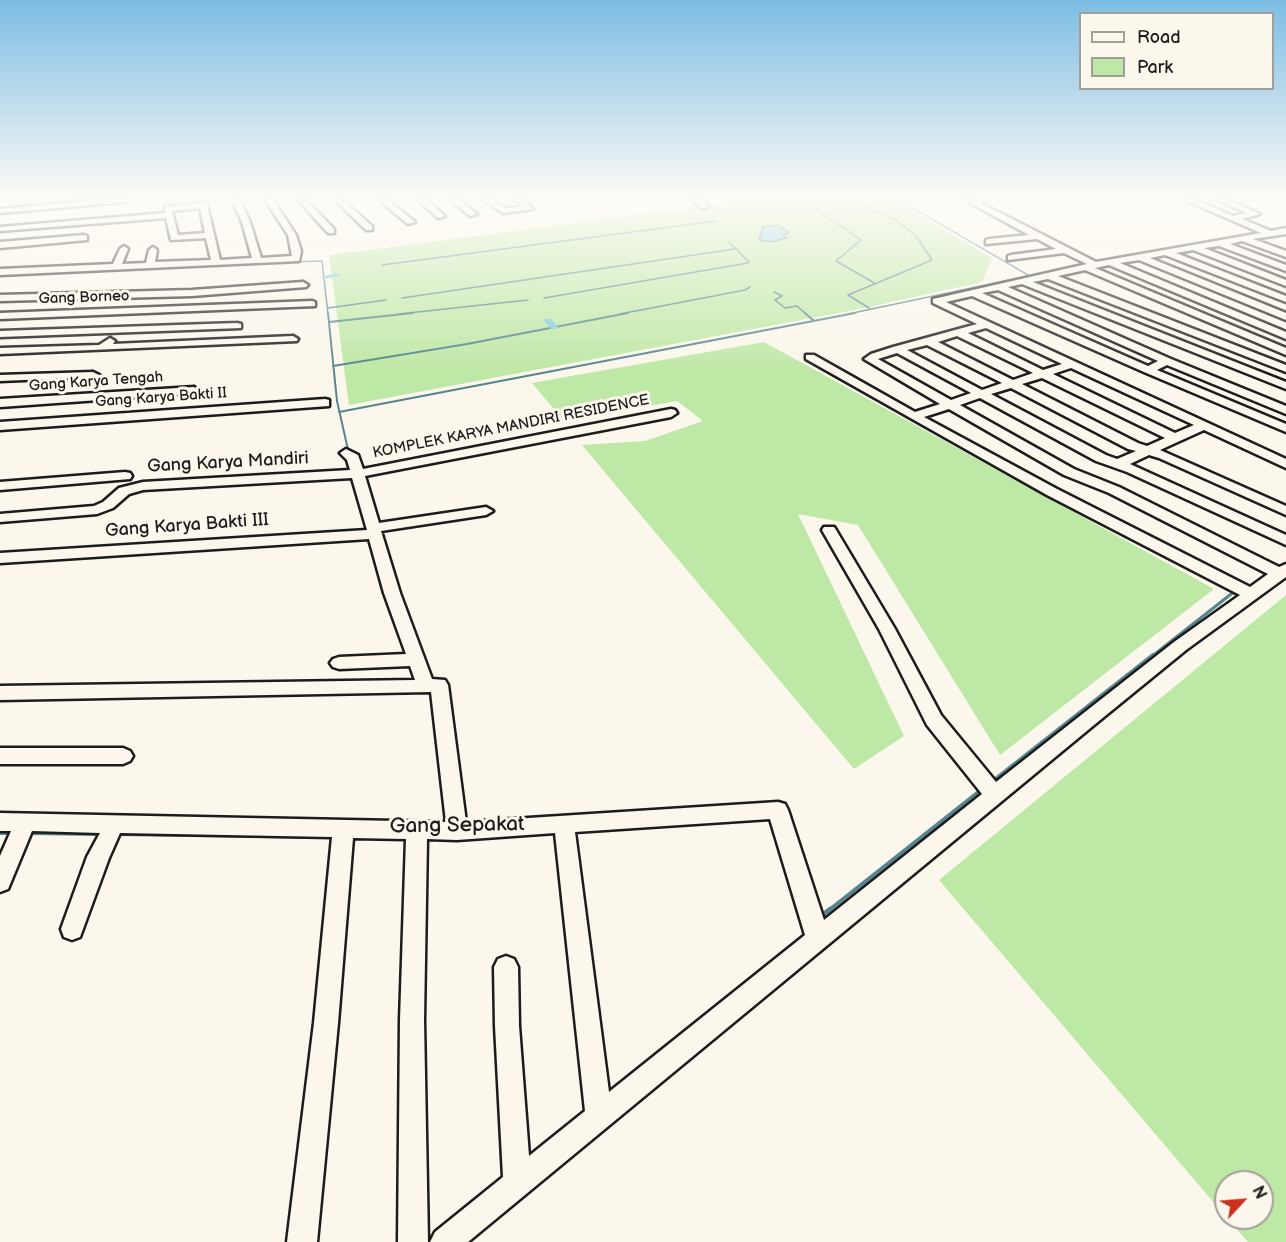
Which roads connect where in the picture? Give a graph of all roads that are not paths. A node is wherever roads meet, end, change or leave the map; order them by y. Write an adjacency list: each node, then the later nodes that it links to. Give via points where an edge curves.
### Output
1 (120, 258): 18 (street)
2 (152, 258): 17 (street)
3 (215, 258): 15 (street)
4 (256, 258): 13 (street)
5 (297, 258): 13 (street)
6 (1077, 258): 16 (street)
7 (1122, 258): 16 (street)
8 (1147, 258): 12 (street)
9 (1180, 258): 28 (street)
10 (1220, 258): 23 (street)
11 (1259, 258): 19 (street)
12 (1143, 259): 14 (street); 31 (street)
13 (257, 261): 15 (street)
14 (1111, 262): 16 (street); 38 (street)
15 (216, 263): 17 (street)
16 (1088, 265): 21 (street); 35 (street)
17 (150, 266): 18 (street)
18 (116, 267): 20 (street)
19 (1286, 268)
20 (0, 272)
21 (1047, 275): 22 (street); 41 (street)
22 (1022, 281): 25 (street); 55 (street)
23 (1286, 283)
24 (303, 285): 27 (street, via 192,293)
25 (997, 286): 26 (street); 47 (street)
26 (970, 292): 32 (street, via 936,301); 50 (street)
27 (0, 298)
28 (1286, 299)
29 (312, 304): 30 (street, Gang Borneo)
30 (0, 316)
31 (1286, 317)
32 (985, 324): 36 (street); 48 (street)
33 (237, 326): 34 (street)
34 (121, 331): 37 (street); 42 (street)
35 (1239, 332): 41 (street); 45 (street)
36 (958, 333): 40 (street); 51 (street)
37 (0, 334)
38 (1286, 336)
39 (293, 339): 42 (street)
40 (928, 341): 43 (street); 54 (street)
41 (1214, 341): 49 (street)
42 (102, 348): 44 (street)
43 (897, 349): 57 (street); 60 (street, via 870,359)
44 (0, 351)
45 (1286, 352)
46 (810, 357): 63 (street)
47 (1167, 361): 50 (street); 61 (street)
48 (1072, 364): 51 (street); 64 (street)
49 (1286, 369)
50 (1148, 370): 66 (street)
51 (1043, 374): 54 (street); 67 (street)
52 (93, 375): 53 (street)
53 (0, 378)
54 (1013, 384): 57 (street); 68 (street, via 1133,446)
55 (1286, 386)
56 (194, 391): 58 (street, Gang Karya Tengah)
57 (982, 394): 60 (street); 70 (street)
58 (0, 403)
59 (325, 403): 65 (street, Gang Karya Bakti II)
60 (950, 404): 63 (street); 74 (street)
61 (1286, 410)
62 (670, 412): 72 (street, KOMPLEK KARYA MANDIRI RESIDENCE)
63 (914, 416): 76 (street)
64 (1204, 425): 67 (street); 71 (street)
65 (0, 426)
66 (1286, 428)
67 (1175, 438): 68 (street)
68 (1146, 449): 70 (street); 78 (street)
69 (346, 453): 72 (street, via 353,456)
70 (1116, 463): 74 (street); 82 (street)
71 (1286, 464)
72 (357, 474): 79 (street, Gang Karya Mandiri, via 136,487 97,510); 81 (street)
73 (125, 476): 75 (street)
74 (1082, 478): 76 (street); 84 (street)
75 (0, 486)
76 (1052, 492): 85 (street)
77 (486, 511): 81 (street, Gang Karya Bakti III)
78 (1286, 511)
79 (0, 518)
80 (829, 530): 92 (street, via 934,720)
81 (372, 533): 83 (street, Gang Karya Bakti III); 86 (street)
82 (1286, 542)
83 (0, 558)
84 (1283, 572): 85 (street)
85 (1253, 595): 92 (street, via 1180,646)
86 (411, 660): 87 (street); 88 (street)
87 (339, 663)
88 (426, 686): 89 (street); 97 (street, via 439,685)
89 (0, 693)
90 (0, 756): 91 (street)
91 (123, 756)
92 (996, 796): 102 (street)
93 (0, 822): 95 (street, Gang Sepakat)
94 (565, 829): 97 (street, Gang Sepakat); 102 (street, Gang Sepakat, via 778,810); 104 (street)
95 (22, 830): 96 (street, Gang Sepakat); 100 (street)
96 (110, 831): 99 (street, Gang Sepakat); 101 (street)
97 (457, 831): 98 (street, Gang Sepakat)
98 (416, 834): 99 (street, Gang Sepakat); 107 (street)
99 (343, 835): 106 (street)
100 (0, 882)
101 (72, 929)
102 (818, 939): 104 (street)
103 (506, 968): 105 (street)
104 (599, 1116): 105 (street)
105 (517, 1183): 108 (street)
106 (302, 1242)
107 (413, 1242)
108 (446, 1242)

